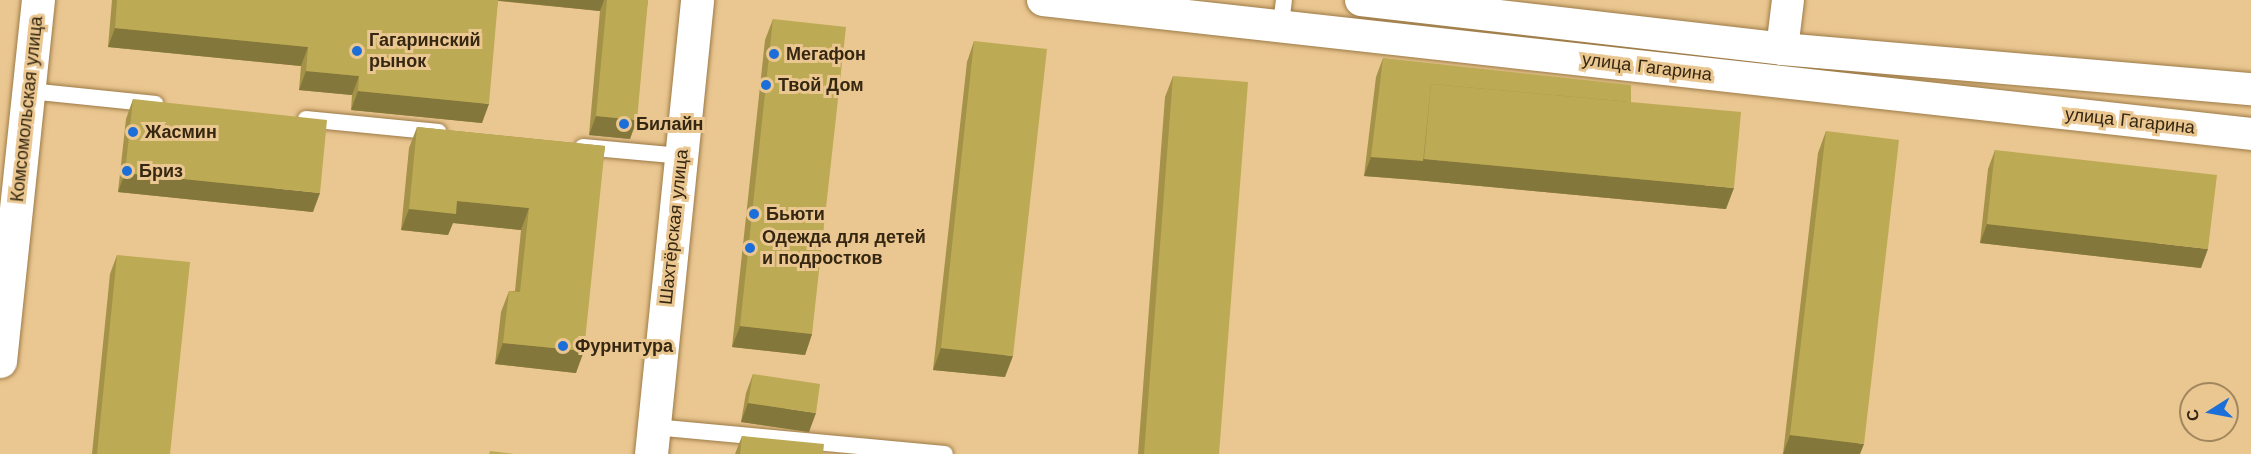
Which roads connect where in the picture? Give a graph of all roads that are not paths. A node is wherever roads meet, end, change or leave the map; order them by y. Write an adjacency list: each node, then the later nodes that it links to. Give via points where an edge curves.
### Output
1 (38, 0): 9 (street, Комсомольская улица)
2 (698, 0): 15 (street, Шахтёрская улица)
3 (1043, 0): 6 (street, улица Гагарина)
4 (1361, 0): 7 (street, улица Гагарина)
5 (1788, 0): 7 (street)
6 (1283, 12): 13 (street, улица Гагарина)
7 (1782, 49): 8 (street, улица Гагарина)
8 (2251, 89)
9 (30, 91): 10 (lane); 16 (street, Комсомольская улица)
10 (179, 106)
11 (285, 117): 12 (lane)
12 (460, 134)
13 (2251, 134)
14 (565, 145): 15 (lane)
15 (681, 156): 18 (street, Шахтёрская улица)
16 (3, 299): 17 (street, Комсомольская улица)
17 (0, 361)
18 (652, 441): 19 (lane)
19 (937, 454): 20 (lane)
20 (945, 454)

